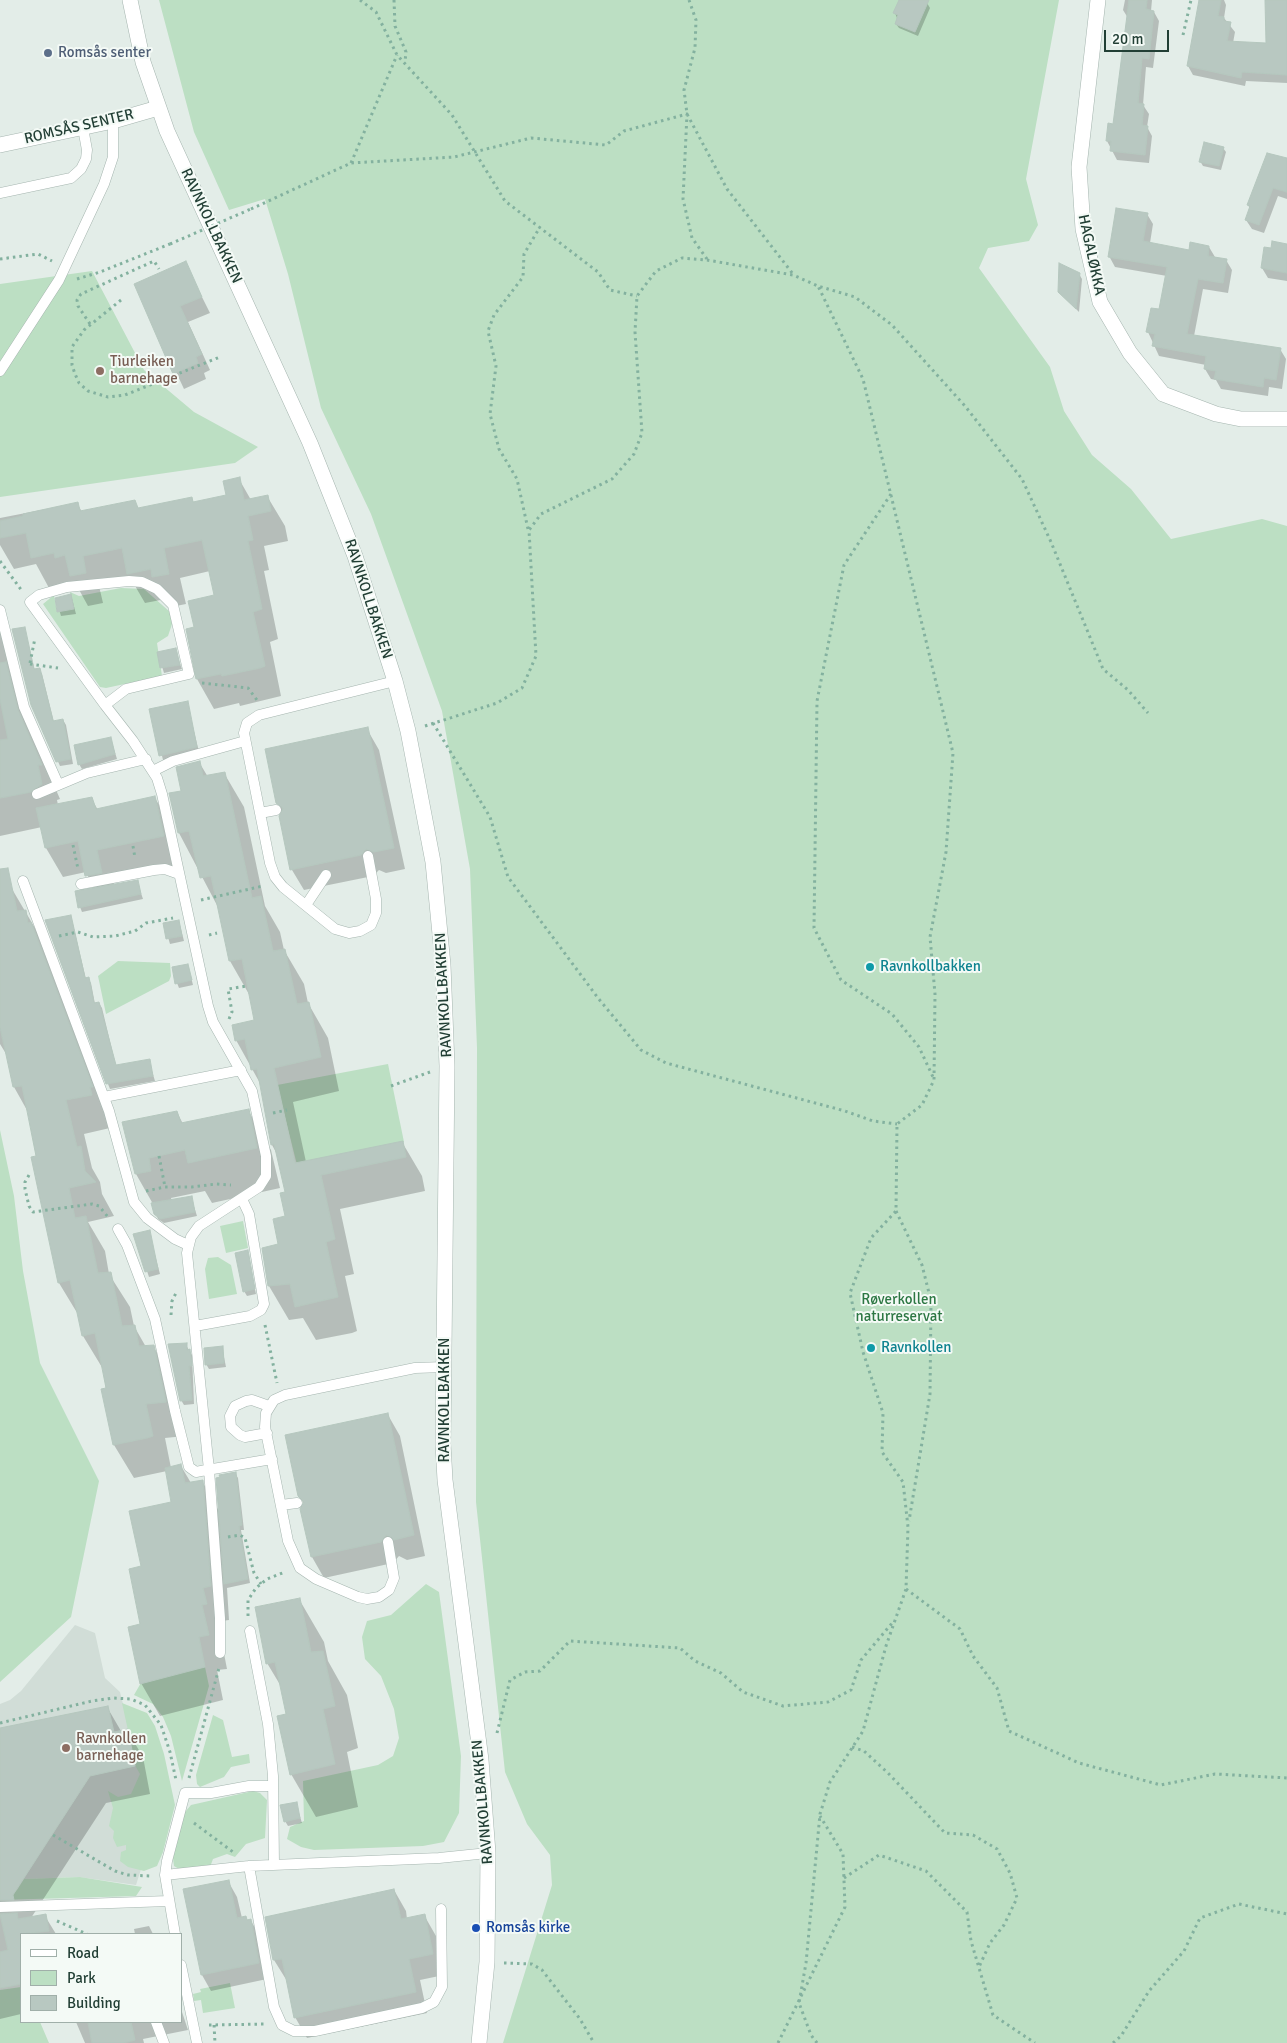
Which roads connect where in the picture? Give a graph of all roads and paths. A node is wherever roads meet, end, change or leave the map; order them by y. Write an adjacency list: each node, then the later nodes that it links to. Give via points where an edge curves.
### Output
1 (130, 0): 10 (street, RAVNKOLLBAKKEN, via 140,53)
2 (360, 0): 8 (path, via 376,12)
3 (394, 0): 9 (path, via 395,26 406,52)
4 (688, 0): 11 (path, via 696,20 695,48 684,90)
5 (1098, 0): 30 (street, HAGALØKKA, via 1079,167 1083,230 1100,302 1130,352 1163,394 1199,410 1233,418)
6 (1191, 0): 7 (path)
7 (1183, 35)
8 (398, 55): 9 (path); 16 (path)
9 (405, 63): 15 (path, via 452,115)
10 (158, 108): 12 (street, ROMSÅS SENTER); 41 (street, RAVNKOLLBAKKEN, via 331,492 356,556)
11 (687, 114): 15 (path, via 624,130 606,145 530,138); 20 (path, via 683,199 692,238); 22 (path, via 727,189)
12 (113, 121): 13 (street, ROMSÅS SENTER); 23 (lane, via 112,157 104,184)
13 (83, 128): 14 (street, ROMSÅS SENTER); 17 (lane, via 86,159 71,178)
14 (0, 145)
15 (476, 152): 16 (path, via 454,157); 18 (path, via 505,200)
16 (351, 163): 23 (path, bridge, via 88,277)
17 (0, 193)
18 (540, 227): 25 (path, via 598,272 610,290); 32 (path, via 524,254 524,277 494,315 488,330 496,366 490,414 499,449 517,479)
19 (0, 259): 23 (path, via 42,255 49,258)
20 (707, 260): 22 (path); 25 (path, via 682,258 656,271)
21 (159, 268): 27 (path, via 154,261 81,294 78,306)
22 (793, 275): 24 (path)
23 (61, 276): 29 (lane)
24 (818, 286): 31 (path, via 863,379); 44 (path, via 855,297 892,325 976,420 1022,479 1103,669)
25 (637, 296): 32 (path, via 635,332 642,433 634,454 612,479 541,514)
26 (120, 300): 27 (path)
27 (90, 324): 28 (path, via 72,346 72,365 79,383 98,395 125,395)
28 (220, 357)
29 (0, 371)
30 (1287, 418)
31 (891, 494): 71 (path, via 953,753 946,852 930,936 935,994); 71 (path, via 844,565 817,701 814,928 841,980 892,1014 919,1046)
32 (528, 530): 45 (path, via 536,656 522,688 497,704)
33 (0, 561): 34 (path)
34 (30, 602): 36 (lane); 40 (lane, via 39,595 68,587 142,582 157,589 173,605)
35 (0, 610): 37 (lane)
36 (42, 618): 38 (path); 39 (lane)
37 (11, 661): 38 (path); 50 (lane, via 24,706)
38 (30, 664): 39 (path)
39 (81, 671): 42 (lane)
40 (190, 674): 42 (lane, via 126,689); 43 (path, via 202,683 248,688)
41 (395, 682): 43 (lane); 46 (street, RAVNKOLLBAKKEN)
42 (105, 705): 48 (lane)
43 (265, 713): 47 (lane, via 247,723)
44 (1148, 713)
45 (433, 723): 46 (path); 74 (path, via 490,817 508,877 641,1050 666,1063 873,1121)
46 (408, 731): 69 (street, RAVNKOLLBAKKEN, via 436,882)
47 (245, 741): 49 (lane, via 173,761); 53 (lane)
48 (146, 759): 49 (lane); 50 (lane, via 104,768)
49 (153, 771): 56 (lane, via 162,794)
50 (58, 784): 51 (lane)
51 (37, 794)
52 (276, 810): 53 (lane)
53 (260, 813): 59 (lane, via 270,863)
54 (73, 845): 60 (path)
55 (368, 856): 62 (lane, via 377,907 374,920 367,928 355,932 342,931)
56 (179, 874): 60 (lane, via 154,870); 61 (lane)
57 (326, 875): 62 (lane)
58 (23, 881): 64 (lane)
59 (278, 882): 61 (path); 62 (lane)
60 (81, 884)
61 (186, 903): 63 (lane)
62 (306, 905)
63 (188, 915): 64 (path, via 146,923 135,931 115,936 93,937 73,933); 68 (lane, via 205,996)
64 (44, 940): 73 (lane)
65 (247, 986): 66 (path)
66 (229, 990): 67 (path); 68 (path, via 232,1012 228,1020)
67 (223, 992)
68 (216, 1027): 70 (lane)
69 (447, 1066): 72 (path); 85 (street, RAVNKOLLBAKKEN)
70 (241, 1070): 73 (lane); 79 (lane, via 252,1091 267,1163 262,1182)
71 (934, 1080): 74 (path, via 922,1104)
72 (391, 1086)
73 (104, 1097): 78 (lane)
74 (897, 1124): 80 (path)
75 (159, 1156): 77 (path)
76 (29, 1175): 81 (path, via 25,1189 33,1212 92,1204 99,1206)
77 (165, 1187): 78 (path); 79 (path, via 231,1185)
78 (131, 1194): 82 (lane, via 137,1208 147,1218)
79 (242, 1199): 82 (lane, via 203,1222); 84 (lane, via 249,1214 264,1304 261,1310 250,1316)
80 (896, 1211): 93 (path, via 922,1265 932,1300 930,1394); 93 (path, via 871,1238 850,1293 863,1352 883,1413 882,1452 902,1482)
81 (118, 1229): 90 (lane, via 155,1319 188,1464 196,1472)
82 (188, 1245): 84 (lane)
83 (264, 1318): 86 (path)
84 (195, 1326): 90 (lane)
85 (444, 1367): 87 (lane, via 415,1368 285,1395); 111 (street, RAVNKOLLBAKKEN, via 445,1480 481,1760)
86 (278, 1388)
87 (269, 1406): 88 (lane, via 265,1420); 88 (lane, via 246,1401 235,1406 230,1416 232,1427 240,1435)
88 (267, 1433): 89 (lane)
89 (272, 1459): 90 (lane); 92 (lane)
90 (209, 1470): 94 (lane)
91 (297, 1502): 92 (lane)
92 (281, 1506): 96 (lane, via 291,1552)
93 (908, 1527): 98 (path)
94 (213, 1540): 97 (path, via 244,1537 254,1574); 101 (lane)
95 (388, 1542): 96 (lane, via 394,1578 389,1590 379,1597 358,1597 316,1579)
96 (300, 1568): 97 (path)
97 (261, 1584): 100 (path, via 248,1600)
98 (906, 1589): 99 (path); 105 (path, via 960,1629 996,1688 1009,1731 1079,1763 1161,1785 1215,1774)
99 (896, 1619): 103 (path, via 861,1660 851,1690 828,1702 783,1706 742,1692 721,1674 695,1661 680,1648 570,1641 540,1671 525,1672 510,1680); 104 (path, via 863,1731)
100 (250, 1632): 106 (lane, via 268,1724)
101 (220, 1653): 107 (path, via 214,1690)
102 (0, 1723): 107 (path, via 92,1701 131,1699 144,1705 161,1725 176,1781)
103 (497, 1735)
104 (852, 1747): 109 (path, via 830,1782); 124 (path, via 864,1752 888,1773 945,1833 973,1835 996,1849 1010,1873 1017,1898)
105 (1287, 1778)
106 (273, 1786): 107 (lane, via 249,1786 211,1793); 112 (lane)
107 (185, 1792): 108 (lane)
108 (179, 1812): 113 (path); 114 (lane)
109 (820, 1814): 115 (path, via 843,1854); 126 (path, via 806,1963)
110 (53, 1836): 114 (path, via 115,1871 143,1876)
111 (488, 1854): 112 (lane); 123 (street, RAVNKOLLBAKKEN)
112 (274, 1865): 113 (lane)
113 (249, 1866): 114 (lane); 127 (lane)
114 (165, 1875): 116 (lane)
115 (844, 1878): 124 (path, via 880,1855 926,1871 967,1912); 126 (path, via 845,1907)
116 (168, 1901): 117 (lane); 122 (lane)
117 (53, 1904): 118 (lane); 121 (path, via 58,1922)
118 (0, 1907)
119 (442, 1909): 127 (lane, via 442,1987 434,2002 422,2008 309,2032 294,2031)
120 (1287, 1914): 139 (path, via 1239,1904 1200,1918 1184,1951 1149,1991 1121,2036)
121 (85, 1933)
122 (175, 1933)
123 (487, 1962): 134 (street, RAVNKOLLBAKKEN); 135 (path, via 532,1964 542,1970)
124 (979, 1967): 138 (path, via 993,2015)
125 (182, 1970): 130 (lane)
126 (799, 2003): 136 (path); 137 (path)
127 (279, 2022): 129 (path)
128 (156, 2023): 131 (lane)
129 (214, 2025): 130 (path); 133 (path)
130 (194, 2026): 132 (lane)
131 (164, 2043)
132 (197, 2043)
133 (215, 2043)
134 (479, 2043)
135 (594, 2043)
136 (778, 2043)
137 (817, 2043)
138 (1035, 2043)
139 (1113, 2043)

